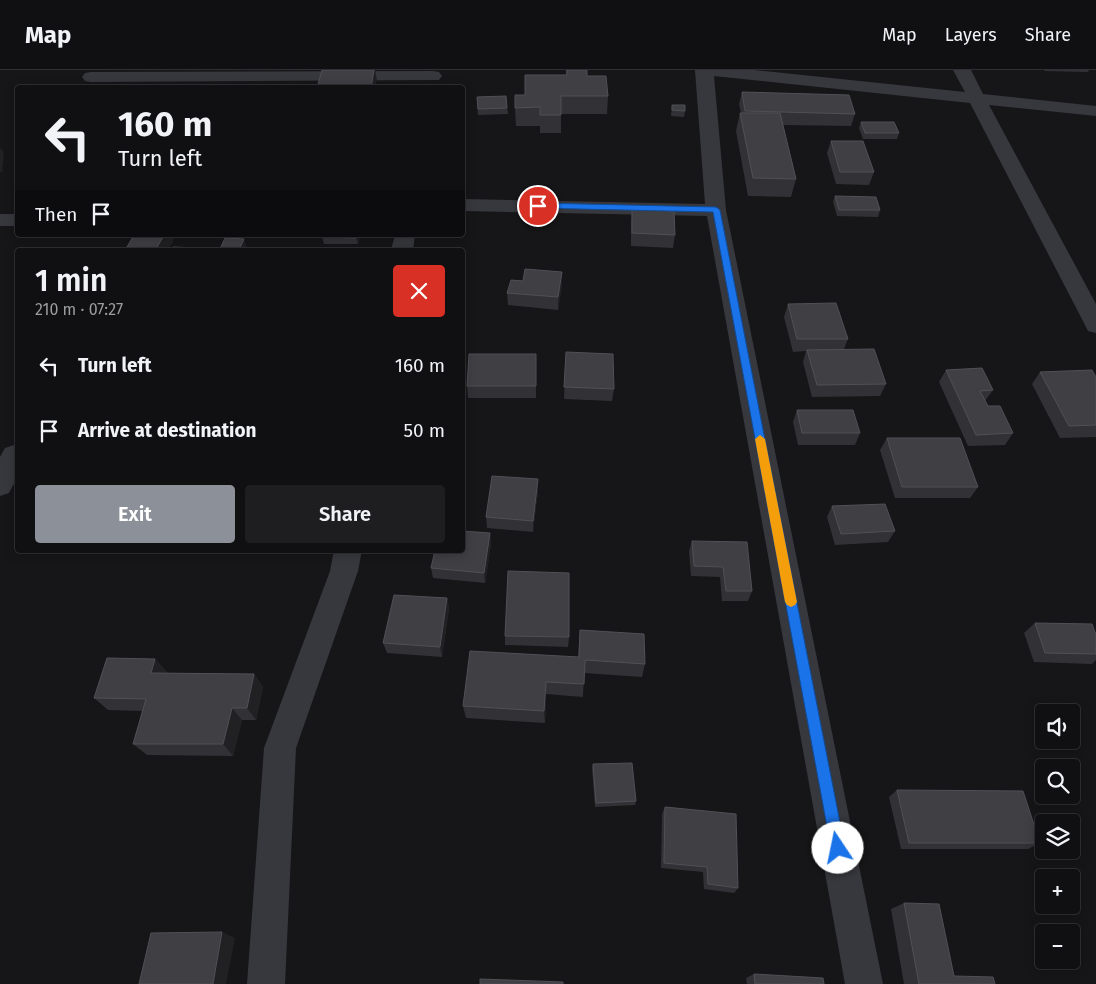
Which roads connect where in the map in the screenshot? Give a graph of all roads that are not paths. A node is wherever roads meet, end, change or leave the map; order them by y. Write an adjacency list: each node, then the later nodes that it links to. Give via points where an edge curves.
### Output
1 (704, 70): 5 (street); 8 (street)
2 (962, 70): 5 (street)
3 (92, 77): 4 (street)
4 (433, 78)
5 (976, 98): 6 (street); 11 (street)
6 (1096, 111)
7 (465, 205): 8 (street)
8 (716, 210): 16 (street)
9 (0, 220): 10 (street)
10 (15, 220)
11 (1096, 325)
12 (14, 455): 13 (street)
13 (0, 485)
14 (347, 553): 15 (street, via 344,571 280,748)
15 (266, 984)
16 (864, 984)

